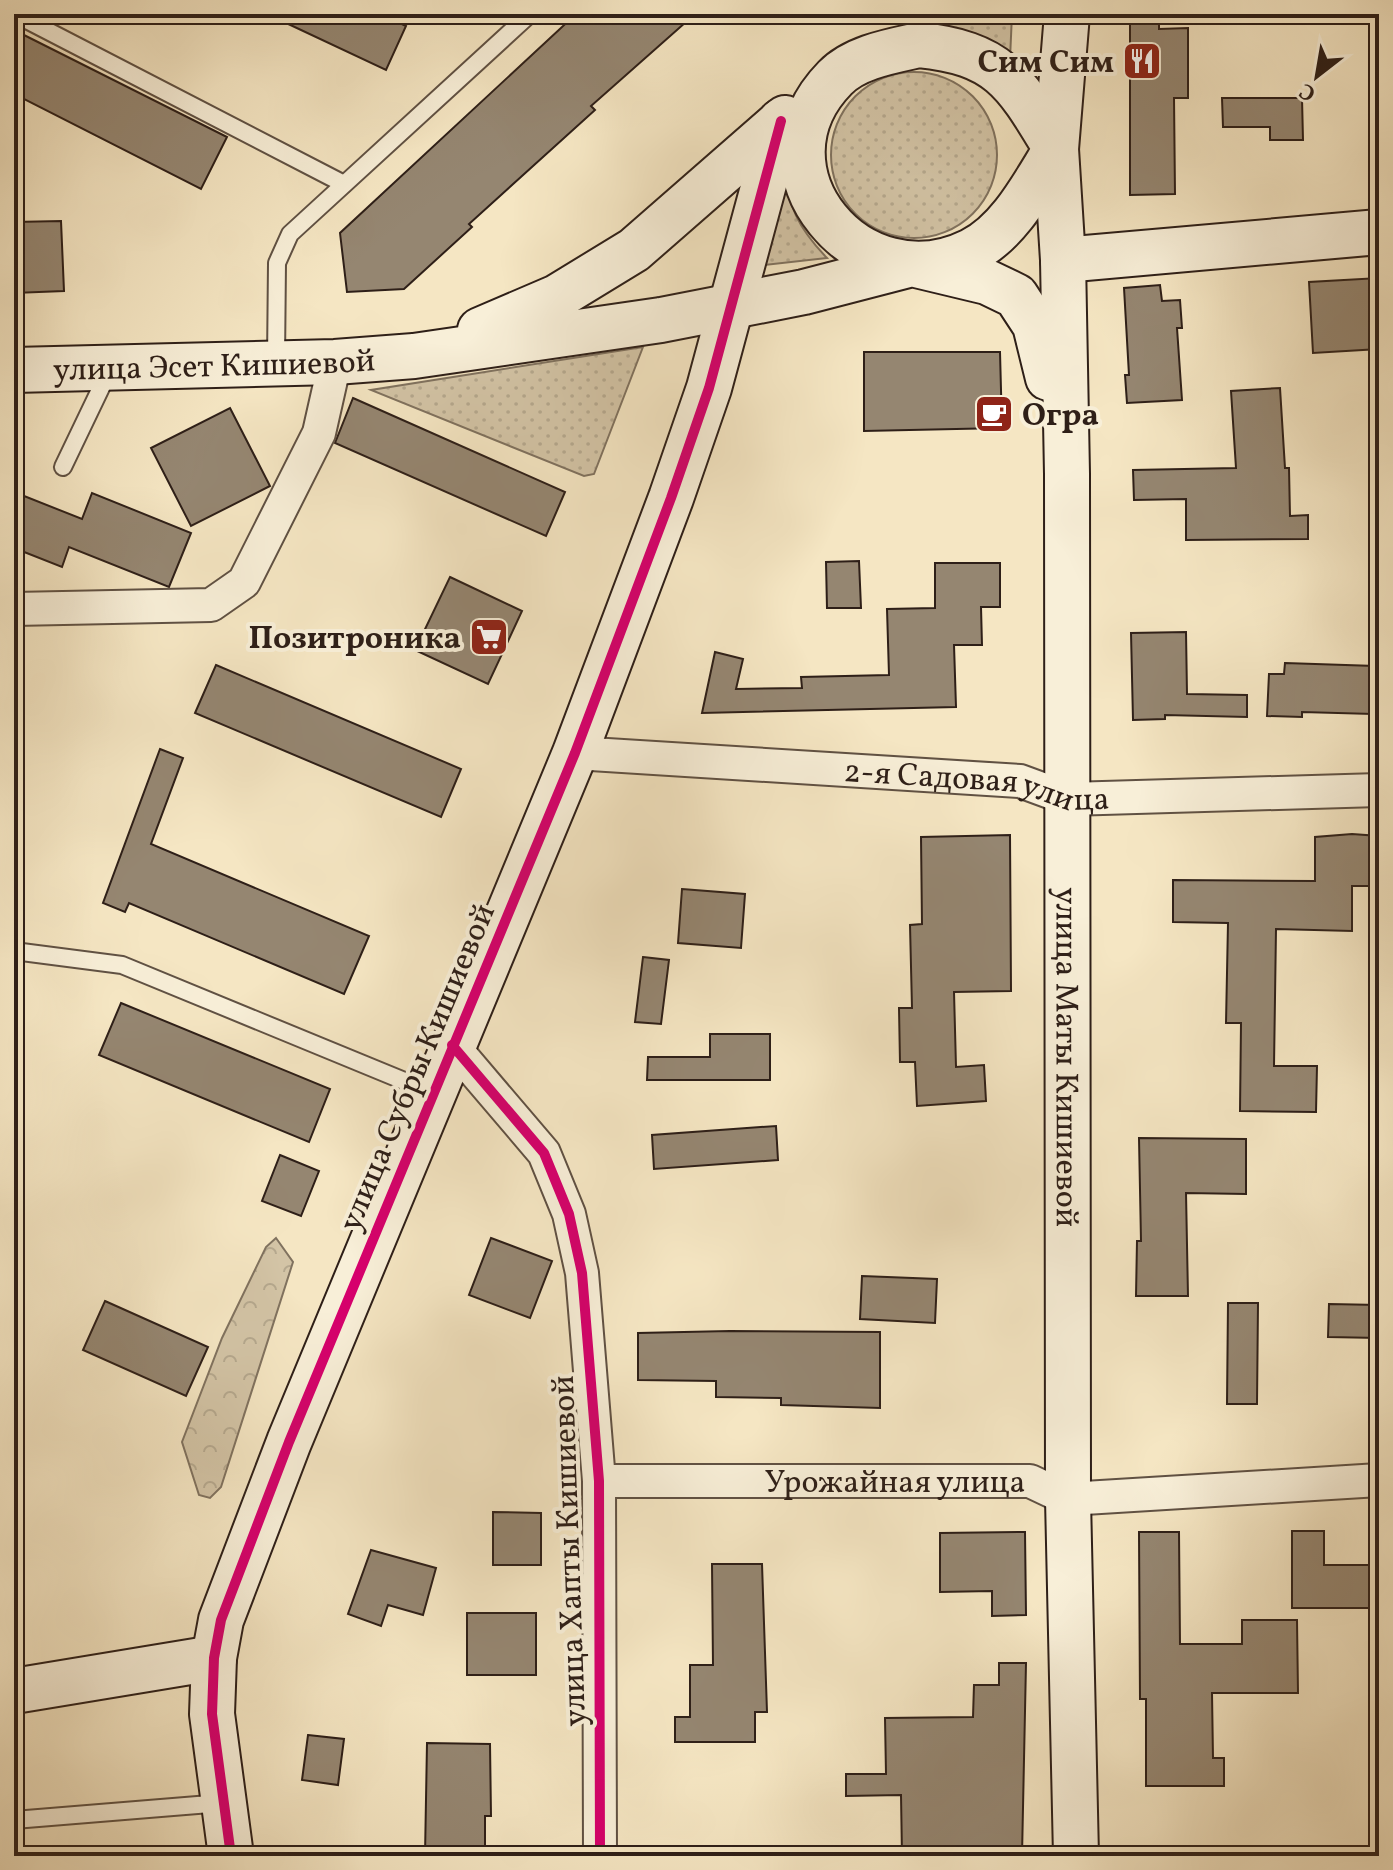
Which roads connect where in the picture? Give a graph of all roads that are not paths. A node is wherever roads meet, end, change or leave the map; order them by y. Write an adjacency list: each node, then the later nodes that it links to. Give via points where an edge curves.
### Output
1 (15, 14): 8 (lane)
2 (530, 14): 8 (lane)
3 (904, 14): 5 (main road)
4 (1067, 14): 7 (main road, улица Маты Кишиевой)
5 (836, 76): 6 (main road); 7 (main road, via 879,54 919,45 955,49 985,61 1011,80); 11 (main road, via 817,101 806,131 804,164 811,195 828,223 851,245 880,259)
6 (781, 121): 12 (main road, улица Субры Кишиевой); 13 (main road, via 634,250 595,276 518,315)
7 (1056, 149): 10 (main road, улица Маты Кишиевой); 11 (main road, via 1024,200 972,251)
8 (344, 184): 15 (lane, via 290,234 277,263)
9 (1379, 232): 10 (main road)
10 (1063, 260): 19 (main road, улица Маты Кишиевой)
11 (912, 264): 12 (main road); 19 (main road, via 987,282 1016,296 1035,325 1047,363 1051,412)
12 (730, 306): 13 (main road); 21 (main road, улица Субры Кишиевой, via 676,484)
13 (414, 356): 14 (main road, улица Эсет Кишиевой)
14 (335, 362): 15 (main road, улица Эсет Кишиевой); 20 (street, via 319,433 244,582 211,605)
15 (276, 364): 16 (main road, улица Эсет Кишиевой)
16 (111, 366): 17 (main road, улица Эсет Кишиевой); 18 (lane)
17 (14, 370)
18 (63, 467)
19 (1067, 474): 23 (main road, улица Маты Кишиевой)
20 (14, 609)
21 (575, 753): 23 (street, 2-я Садовая улица, via 1020,781); 25 (main road, улица Субры Кишиевой)
22 (1379, 790): 23 (street, 2-я Садовая улица)
23 (1069, 799): 29 (main road, улица Маты Кишиевой)
24 (14, 951): 26 (lane, via 122,965)
25 (452, 1045): 26 (main road, улица Субры Кишиевой); 28 (street, улица Хапты Кишиевой, via 544,1153 569,1214 582,1273)
26 (433, 1092): 30 (main road, улица Субры Кишиевой, via 232,1587)
27 (1379, 1480): 29 (street, Урожайная улица)
28 (599, 1481): 29 (street, Урожайная улица, via 1030,1481); 35 (street, улица Хапты Кишиевой)
29 (1068, 1499): 36 (main road, улица Маты Кишиевой)
30 (214, 1658): 31 (main road); 32 (main road, улица Субры Кишиевой, via 212,1714)
31 (14, 1691)
32 (224, 1803): 33 (lane); 34 (main road, улица Субры Кишиевой)
33 (14, 1820)
34 (231, 1856)
35 (600, 1856)
36 (1076, 1856)

